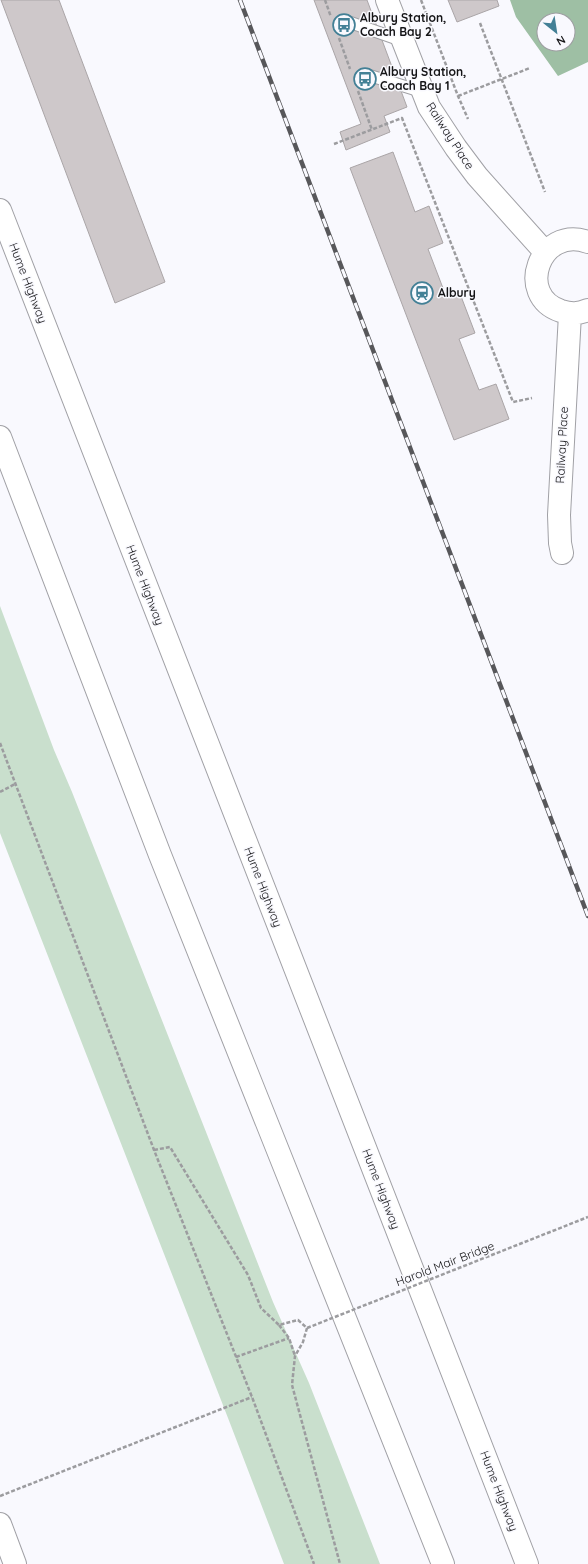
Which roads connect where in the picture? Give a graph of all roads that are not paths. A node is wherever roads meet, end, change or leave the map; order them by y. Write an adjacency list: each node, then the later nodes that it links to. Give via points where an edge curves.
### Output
1 (387, 0): 3 (main road, Railway Place)
2 (349, 22): 3 (lane)
3 (403, 41): 5 (main road, Railway Place)
4 (368, 75): 5 (lane)
5 (423, 92): 8 (main road, Railway Place, via 429,107 477,176)
6 (0, 210): 15 (main road, Hume Highway)
7 (588, 242): 8 (main road, via 565,240 554,244)
8 (545, 252): 9 (main road, via 536,272 541,294 556,310)
9 (579, 312): 11 (main road, Railway Place, via 559,492 558,528)
10 (0, 437): 14 (main road, via 163,862)
11 (562, 553)
12 (0, 1524): 13 (main road)
13 (15, 1564)
14 (443, 1564)
15 (527, 1564)

